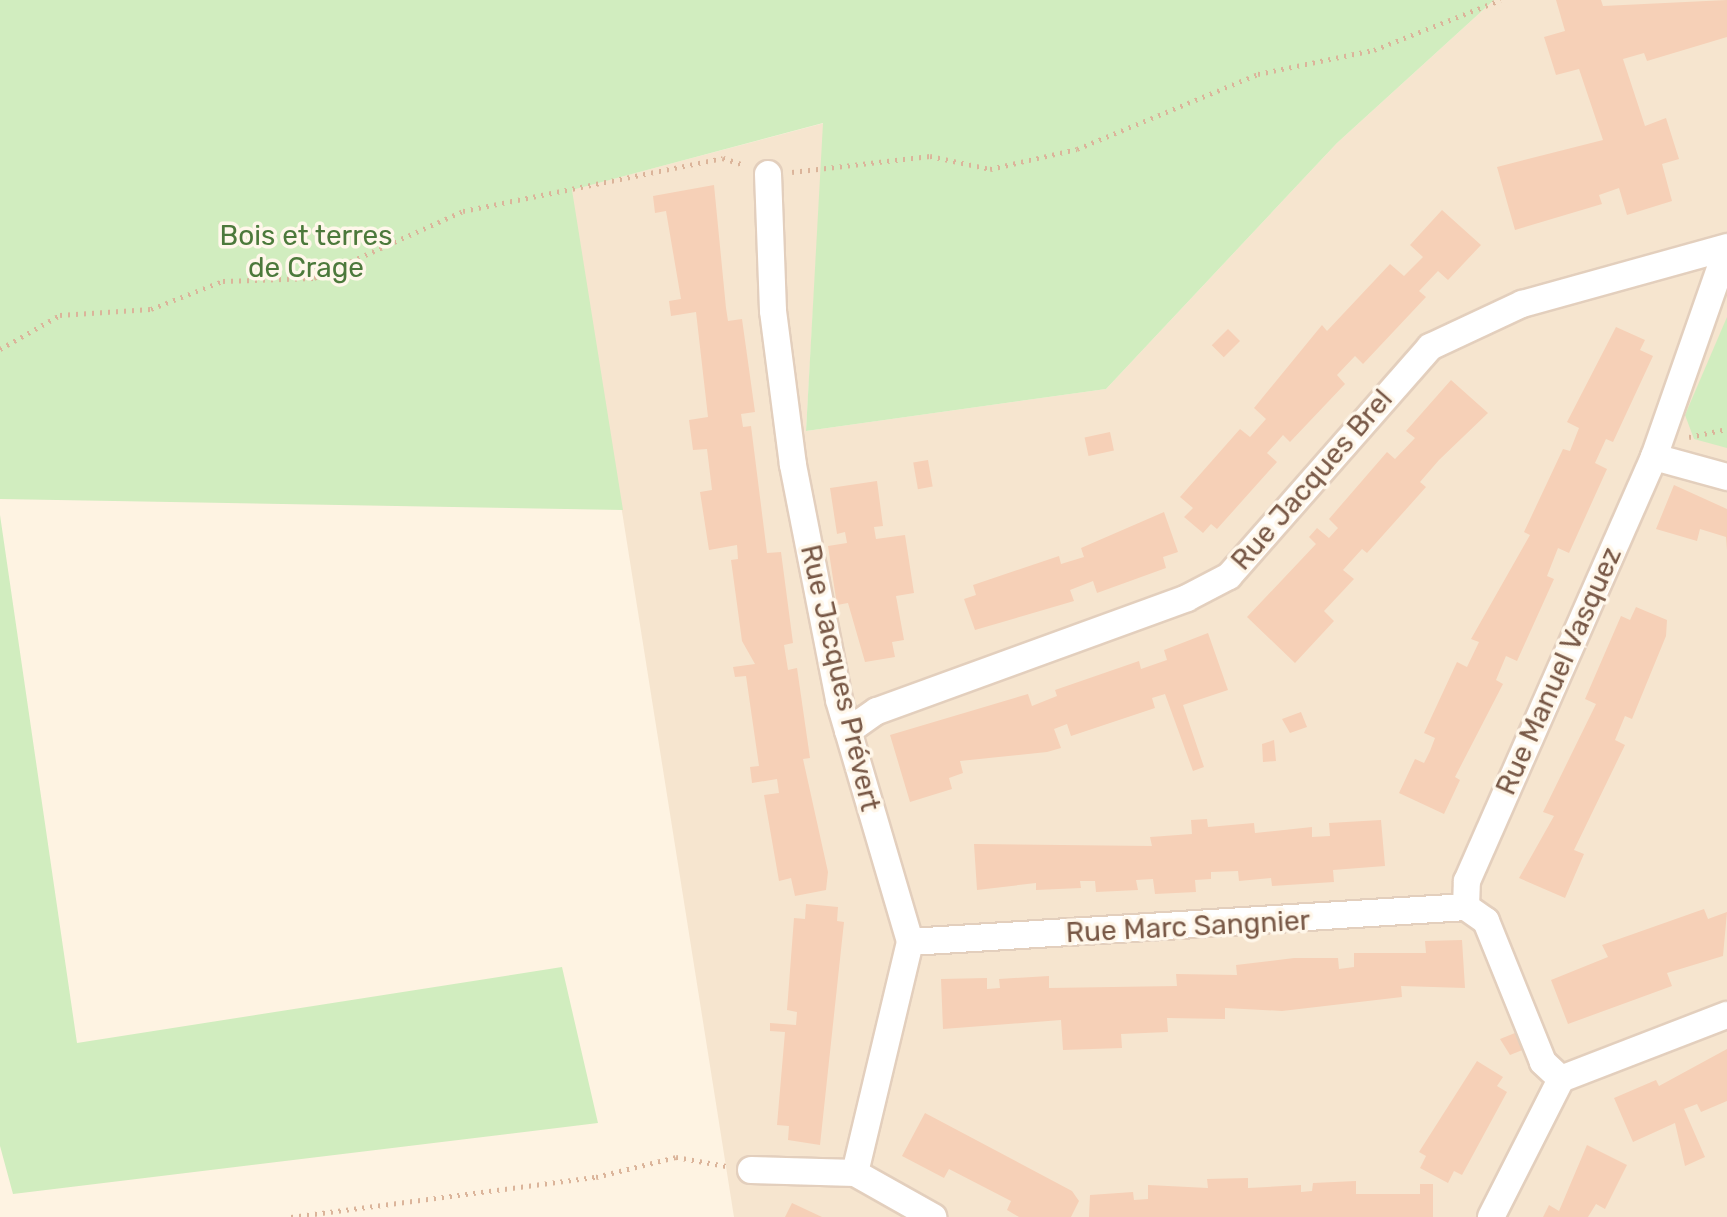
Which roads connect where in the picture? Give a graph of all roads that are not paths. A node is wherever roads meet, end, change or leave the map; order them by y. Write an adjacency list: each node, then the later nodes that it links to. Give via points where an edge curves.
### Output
1 (768, 174): 5 (street, Rue Jacques Prévert, via 773,311 793,465)
2 (1727, 248): 3 (street, Rue Manuel Vasquez); 5 (street, Rue Jacques Brel, via 1522,304 1430,347 1229,576 1187,598 877,711)
3 (1654, 457): 4 (street); 6 (street, Rue Manuel Vasquez, via 1467,881)
4 (1727, 477)
5 (848, 731): 7 (street, Rue Jacques Prévert)
6 (1466, 907): 7 (street, Rue Marc Sangnier); 9 (street, via 1486,921 1543,1062)
7 (910, 942): 11 (street, Rue Jacques Prévert)
8 (1727, 1015): 9 (street)
9 (1561, 1079): 13 (street)
10 (751, 1170): 11 (street)
11 (855, 1173): 12 (street)
12 (933, 1217)
13 (1491, 1217)

